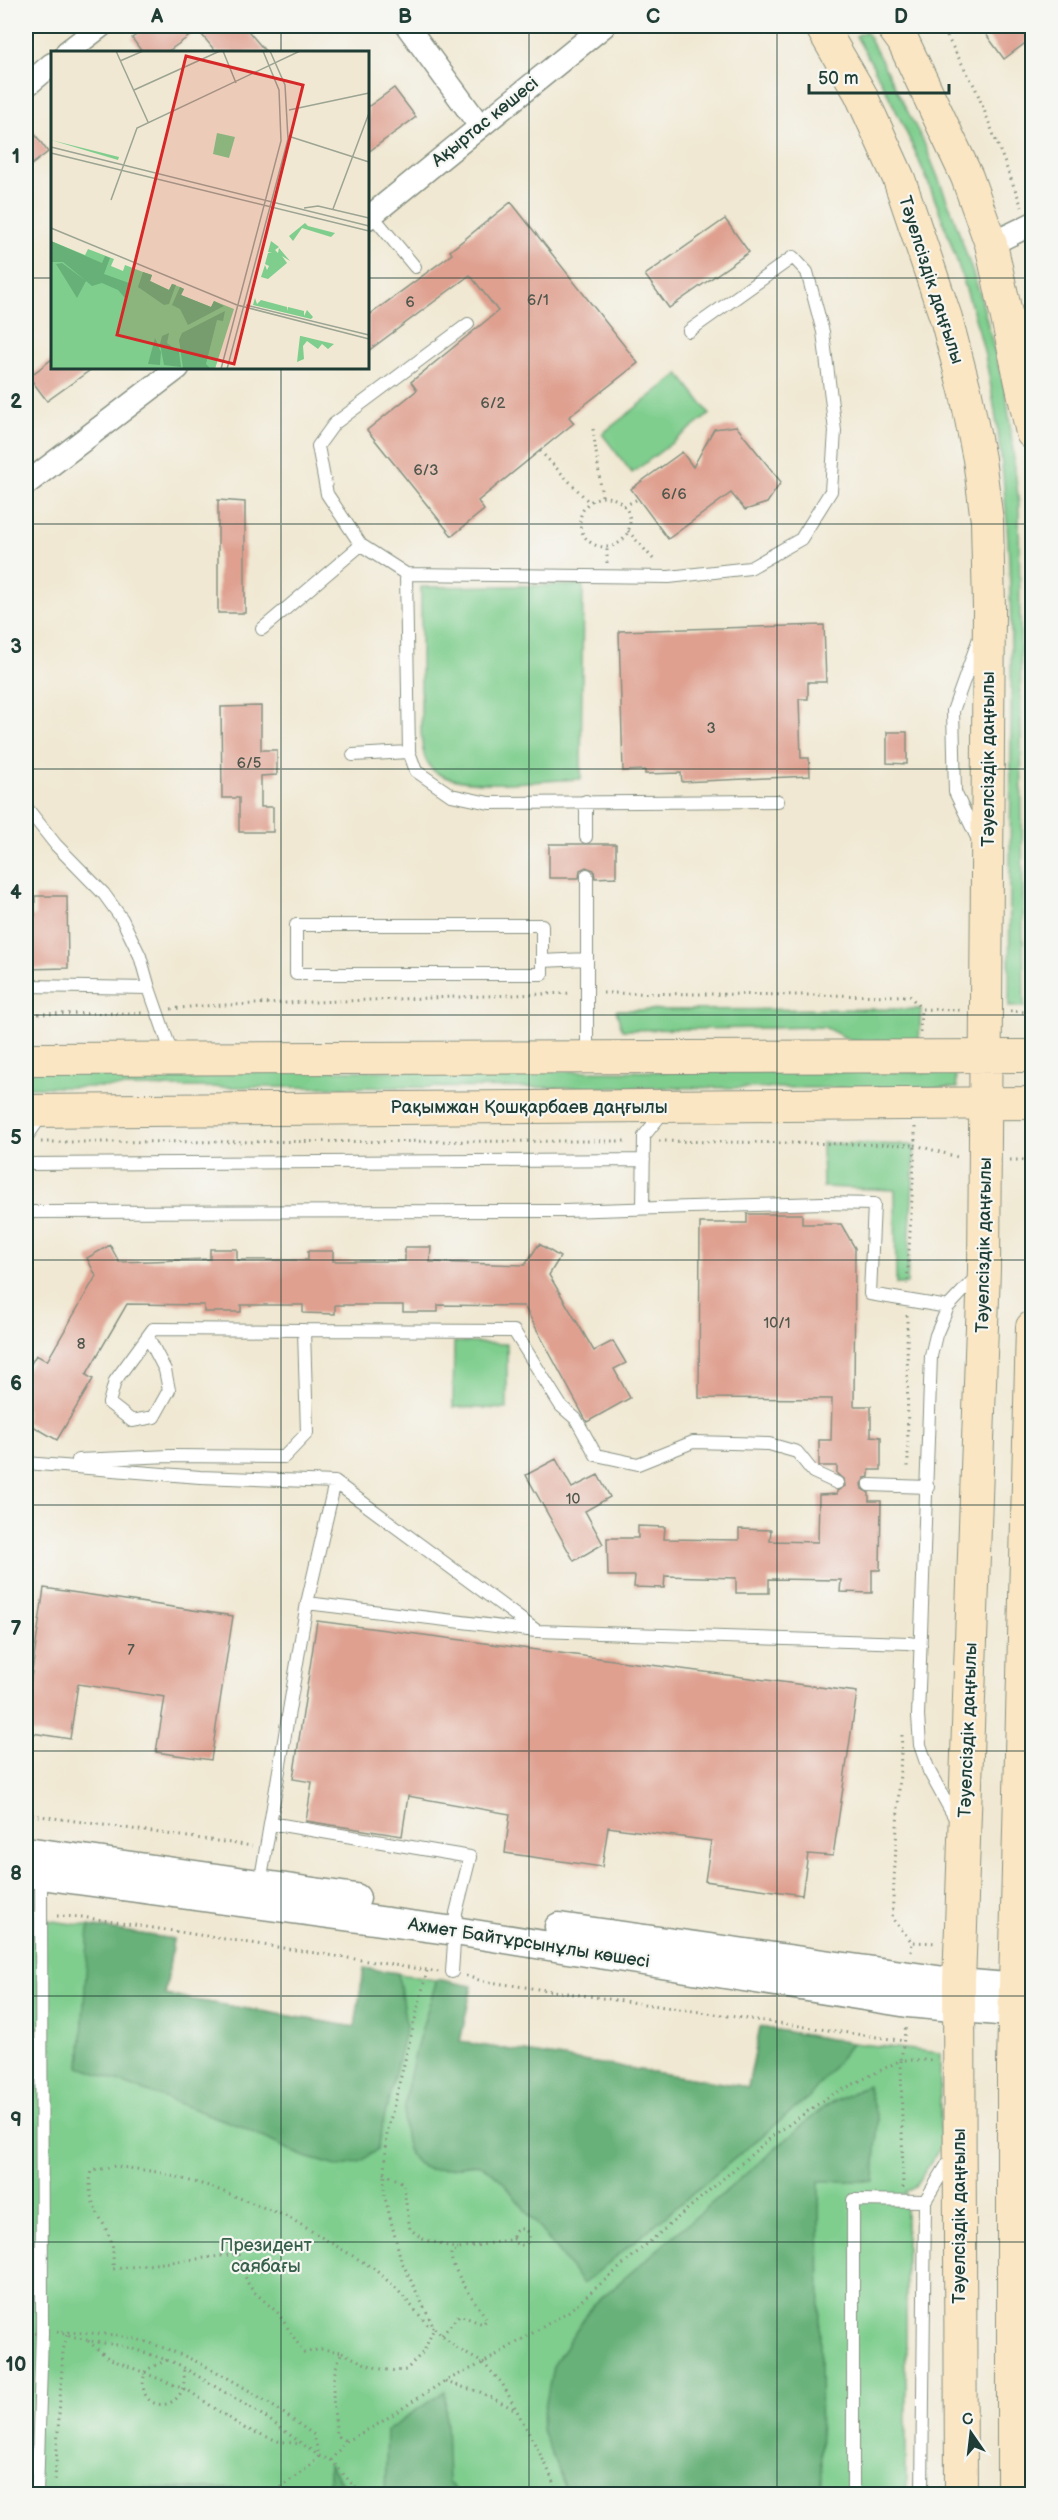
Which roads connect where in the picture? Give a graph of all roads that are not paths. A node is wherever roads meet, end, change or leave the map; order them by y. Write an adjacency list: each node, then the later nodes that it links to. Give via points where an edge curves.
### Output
1 (101, 26): 6 (street)
2 (407, 26): 9 (street)
3 (604, 26): 9 (street, Ақыртас көшесі)
4 (821, 26): 34 (main road, Тәуелсіздік даңғылы, via 860,93 899,179 946,318 980,459 987,521 989,609)
5 (892, 26): 12 (main road, via 903,41 967,177)
6 (68, 51)
7 (51, 65): 8 (street)
8 (26, 86)
9 (480, 126): 10 (street, Ақыртас көшесі)
10 (370, 217): 13 (lane)
11 (1031, 225): 12 (street)
12 (991, 244): 17 (main road)
13 (415, 267)
14 (468, 324): 19 (lane, via 334,424 318,446 327,494)
15 (689, 331): 20 (lane, via 793,257 807,272 823,332 835,431 831,491 801,539 750,568 669,577)
16 (177, 369): 18 (street)
17 (1031, 414)
18 (26, 484)
19 (361, 545): 20 (lane); 21 (lane)
20 (406, 574): 22 (lane)
21 (262, 629)
22 (409, 752): 23 (lane); 24 (lane, via 416,771 451,795 489,803)
23 (353, 755)
24 (586, 801): 25 (lane); 27 (lane)
25 (777, 801)
26 (26, 807): 32 (lane, via 122,919 140,956)
27 (586, 837)
28 (587, 875): 29 (lane)
29 (587, 959): 30 (lane); 35 (lane)
30 (542, 962): 30 (lane, via 542,974 296,974 296,925 542,925)
31 (26, 986): 32 (lane)
32 (149, 988): 37 (lane)
33 (1032, 1056): 34 (main road)
34 (986, 1057): 35 (main road); 38 (main road, Тәуелсіздік даңғылы)
35 (587, 1058): 37 (main road)
36 (26, 1059): 37 (main road)
37 (173, 1059)
38 (986, 1103): 39 (main road, Рақымжан Қошқарбаев даңғылы); 40 (main road, Рақымжан Қошқарбаев даңғылы); 47 (main road, Тәуелсіздік даңғылы)
39 (1032, 1103)
40 (667, 1106): 41 (main road, Рақымжан Қошқарбаев даңғылы); 43 (lane, via 644,1137)
41 (35, 1111): 42 (lane)
42 (31, 1140)
43 (644, 1160): 44 (lane); 45 (lane)
44 (26, 1164)
45 (643, 1208): 46 (lane); 48 (lane, via 874,1204 870,1294)
46 (26, 1212)
47 (984, 1269): 48 (lane); 62 (main road, Тәуелсіздік даңғылы)
48 (948, 1307): 56 (lane, via 931,1356)
49 (1032, 1326): 61 (main road)
50 (304, 1330): 51 (lane, via 153,1329); 52 (lane, via 307,1433 284,1457 170,1456); 54 (lane, via 514,1331 561,1406 576,1419 596,1455 638,1464 693,1442 769,1444 798,1452 813,1472)
51 (148, 1337): 51 (lane, via 115,1381 109,1403 132,1421 154,1417 169,1390 165,1370)
52 (27, 1463): 53 (lane, via 200,1477)
53 (335, 1482): 57 (lane); 58 (lane)
54 (837, 1483)
55 (869, 1485): 56 (lane)
56 (928, 1487): 59 (lane)
57 (307, 1603): 58 (lane); 60 (lane)
58 (537, 1631): 59 (lane)
59 (921, 1645): 62 (lane, via 920,1745 929,1771)
60 (270, 1823): 65 (lane); 66 (lane, via 470,1857)
61 (1026, 1828): 69 (main road)
62 (964, 1835): 68 (main road, Тәуелсіздік даңғылы)
63 (26, 1851): 65 (street, Ахмет Байтұрсынұлы көшесі)
64 (33, 1874): 66 (street, Ахмет Байтұрсынұлы көшесі); 74 (lane, via 42,2333)
65 (260, 1884): 66 (street, Ахмет Байтұрсынұлы көшесі)
66 (455, 1922): 67 (lane); 68 (street, Ахмет Байтұрсынұлы көшесі)
67 (452, 1972)
68 (959, 1996): 69 (street, Ахмет Байтұрсынұлы көшесі); 72 (main road, Тәуелсіздік даңғылы)
69 (1024, 2001): 71 (main road)
70 (1032, 2106): 71 (street)
71 (1013, 2142): 78 (main road)
72 (958, 2146): 73 (lane); 77 (main road, Тәуелсіздік даңғылы)
73 (925, 2201): 75 (lane, via 853,2200); 76 (lane)
74 (37, 2494)
75 (853, 2494)
76 (922, 2494)
77 (961, 2494)
78 (1013, 2494)

